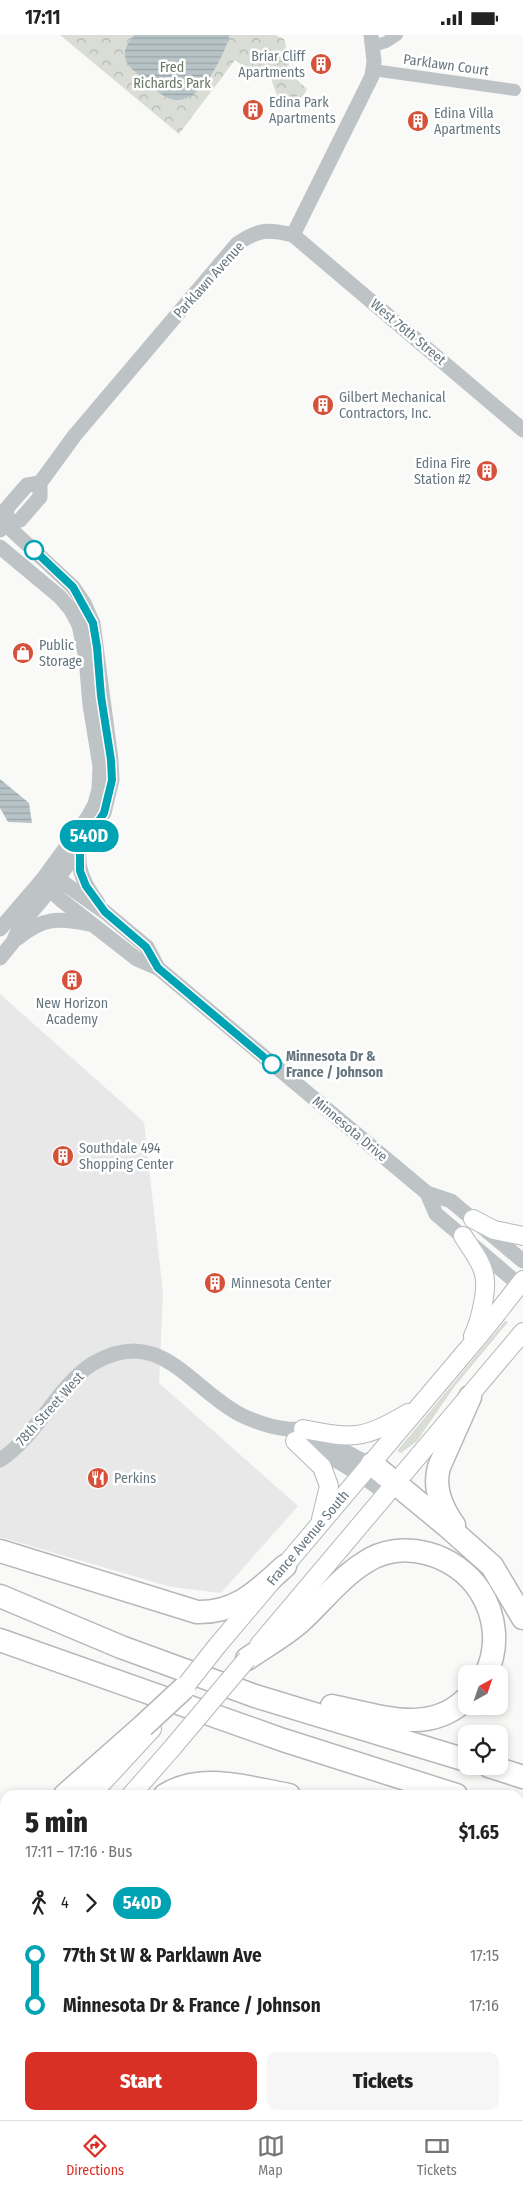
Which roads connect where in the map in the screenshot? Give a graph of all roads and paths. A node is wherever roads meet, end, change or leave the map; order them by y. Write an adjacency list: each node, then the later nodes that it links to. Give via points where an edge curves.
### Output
1 (397, 35): 2 (street, via 386,42)
2 (372, 40): 3 (street)
3 (374, 70): 4 (street, Parklawn Court); 5 (street)
4 (514, 90)
5 (293, 235): 6 (street, West 76th Street); 7 (street, Parklawn Avenue, via 272,230 252,233 237,244 75,435 40,483 27,485 7,508)
6 (523, 430)
7 (2, 524): 9 (street, via 73,587 93,623 112,780 104,813)
8 (0, 547): 10 (street, via 71,610 79,625 86,658 100,766 99,789 95,804)
9 (80, 849): 10 (street); 11 (street, via 80,871 86,886)
10 (50, 883): 11 (street, Minnesota Drive); 12 (street, Minnesota Drive); 13 (street); 14 (street, via 20,926)
11 (105, 912): 16 (street, Minnesota Drive, via 146,947)
12 (96, 925): 14 (street, via 74,920 44,921); 16 (street, Minnesota Drive, via 137,959)
13 (0, 929)
14 (13, 943): 15 (street)
15 (0, 958)
16 (158, 968): 17 (street, Minnesota Drive)
17 (427, 1193): 18 (street, Minnesota Drive, via 451,1201); 19 (street, Minnesota Drive, via 436,1214)
18 (473, 1219): 20 (main road, via 494,1230); 21 (street, Minnesota Drive)
19 (463, 1236): 22 (street, Minnesota Drive); 26 (main road, via 485,1275 477,1327)
20 (523, 1236)
21 (523, 1261)
22 (522, 1284): 26 (main road, France Avenue South)
23 (523, 1331): 25 (main road)
24 (523, 1345): 25 (main road)
25 (506, 1353): 27 (main road)
26 (463, 1354): 28 (main road, France Avenue South)
27 (470, 1397): 32 (main road); 34 (highway, via 438,1469 436,1484 438,1496 450,1518)
28 (419, 1407): 29 (main road, via 365,1435); 31 (main road, France Avenue South)
29 (295, 1433): 30 (street, 78th Street West, via 262,1424 232,1410 168,1360 125,1352 107,1356 90,1365); 31 (street, 78th Street West, via 324,1439 363,1461); 33 (main road, via 322,1467 329,1486)
30 (0, 1460)
31 (366, 1469): 32 (highway); 33 (main road, France Avenue South)
32 (392, 1489): 34 (highway); 42 (main road)
33 (319, 1525): 36 (main road, France Avenue South)
34 (473, 1549): 38 (highway, via 492,1566)
35 (0, 1551): 36 (highway, via 197,1612 224,1610 238,1603)
36 (285, 1566): 44 (main road, France Avenue South, bridge)
37 (0, 1596): 41 (highway)
38 (523, 1618)
39 (0, 1640): 45 (highway)
40 (0, 1656): 45 (highway, via 109,1691)
41 (148, 1657): 46 (highway, via 299,1699 390,1719 410,1721 443,1716); 48 (highway, via 318,1717)
42 (247, 1659): 43 (highway, via 299,1623 364,1563 391,1553 416,1551 452,1563 471,1579 484,1596 495,1634); 53 (main road, bridge)
43 (489, 1665)
44 (184, 1688): 47 (highway, bridge)
45 (161, 1696): 56 (highway, via 283,1740)
46 (458, 1705)
47 (148, 1727): 51 (highway); 52 (main road)
48 (458, 1757)
49 (508, 1772): 50 (highway)
50 (523, 1777)
51 (71, 1790)
52 (95, 1790)
53 (135, 1790)
54 (174, 1790): 55 (highway, via 202,1783)
55 (259, 1790)
56 (440, 1790)

